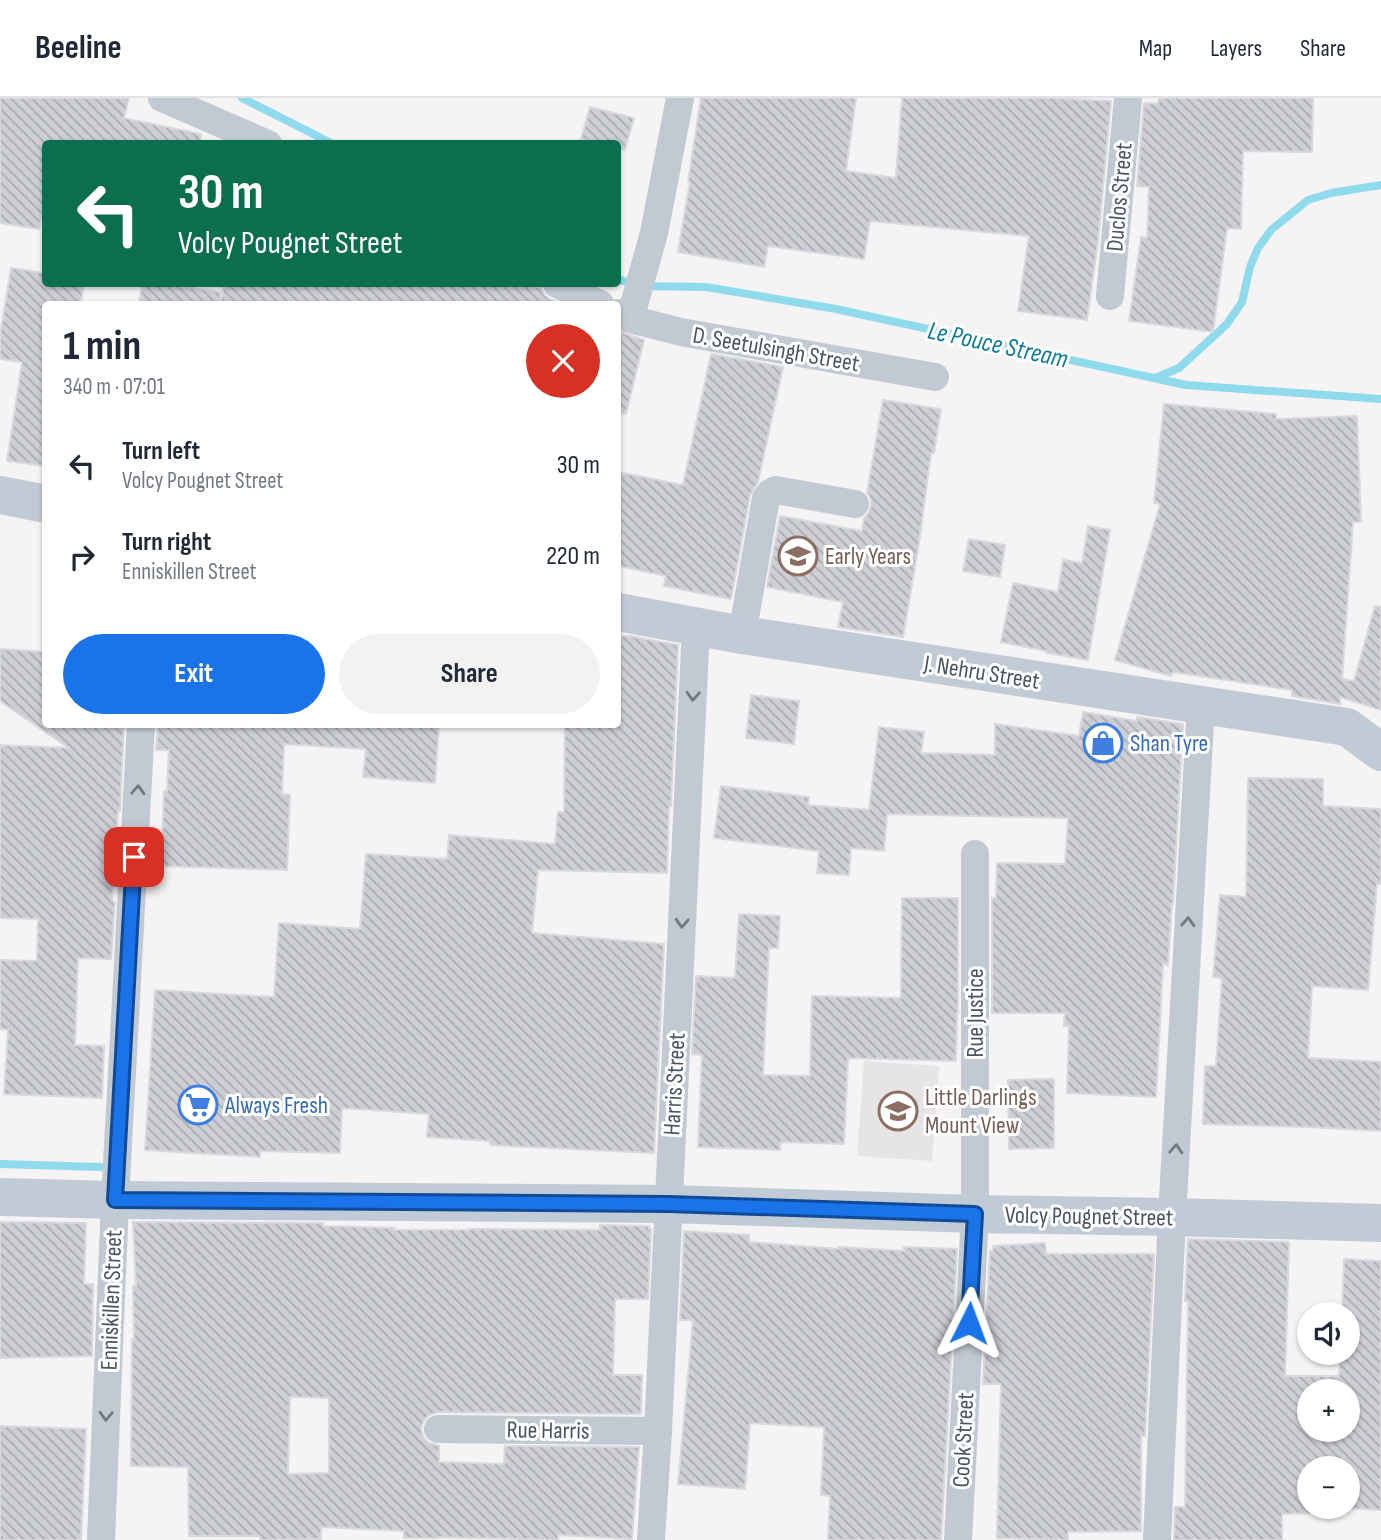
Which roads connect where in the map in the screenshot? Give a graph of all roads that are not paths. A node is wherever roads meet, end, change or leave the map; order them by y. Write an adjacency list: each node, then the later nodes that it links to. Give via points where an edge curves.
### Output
1 (162, 98): 4 (street)
2 (680, 98): 8 (street, via 654,233)
3 (1128, 98): 6 (street, Duclos Street)
4 (259, 140)
5 (563, 287): 7 (street)
6 (1110, 296)
7 (593, 301)
8 (624, 316): 9 (street, D. Seetulsingh Street, via 681,332)
9 (935, 377)
10 (0, 495): 11 (main road)
11 (42, 503)
12 (855, 504): 15 (street, via 770,492 765,498)
13 (621, 613): 14 (main road, J. Nehru Street)
14 (696, 627): 15 (main road, J. Nehru Street); 22 (street, Harris Street, one-way to 22)
15 (742, 635): 16 (main road, J. Nehru Street)
16 (1201, 705): 18 (main road, J. Nehru Street, via 1346,727); 24 (street, one-way to 16)
17 (141, 728): 21 (street, Enniskillen Street, one-way to 17)
18 (1381, 752)
19 (975, 855): 23 (street, Rue Justice)
20 (0, 1197): 21 (main road, Volcy Pougnet Street)
21 (115, 1200): 22 (main road, Volcy Pougnet Street); 28 (street, Enniskillen Street, one-way to 28)
22 (668, 1204): 23 (main road, Volcy Pougnet Street); 27 (street, Harris Street)
23 (975, 1214): 24 (main road, Volcy Pougnet Street); 30 (street, Cook Street)
24 (1172, 1217): 25 (main road, Volcy Pougnet Street); 31 (street)
25 (1381, 1223)
26 (438, 1429): 27 (street, Rue Harris)
27 (658, 1431): 29 (street, Harris Street)
28 (101, 1540)
29 (651, 1540)
30 (958, 1540)
31 (1157, 1540)

